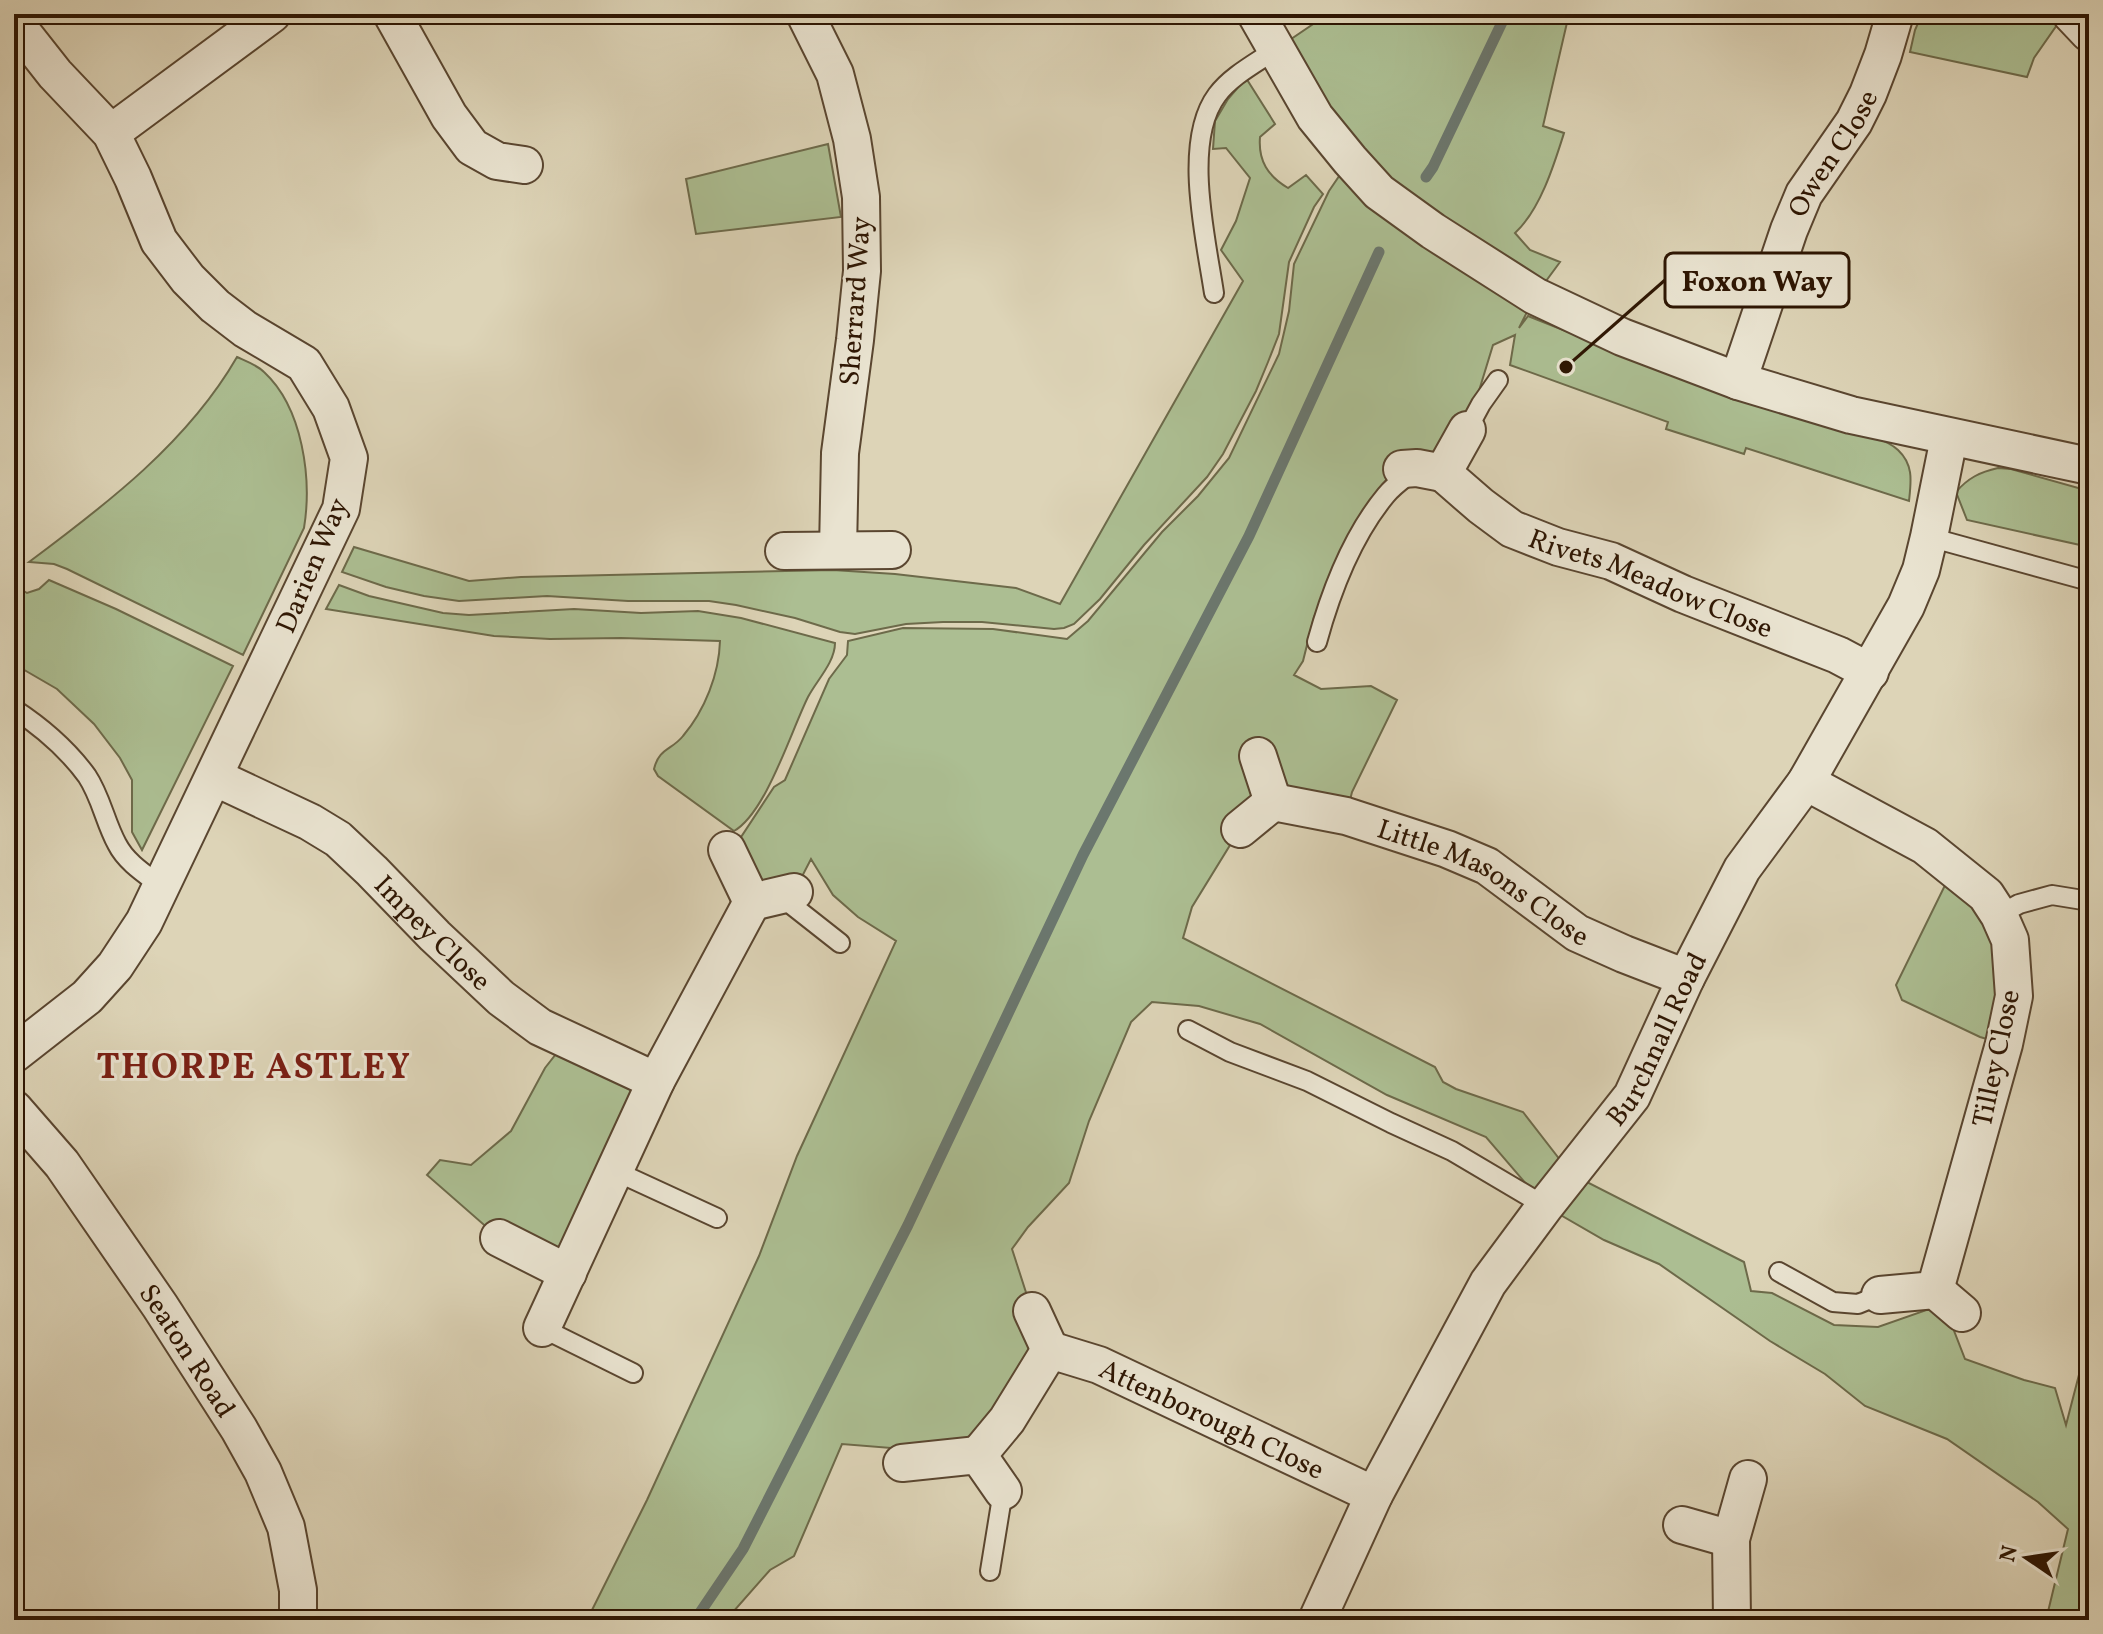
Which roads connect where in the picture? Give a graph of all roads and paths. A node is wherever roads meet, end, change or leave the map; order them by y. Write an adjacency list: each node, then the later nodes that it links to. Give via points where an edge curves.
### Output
1 (272, 14): 10 (street)
2 (392, 14): 11 (street, via 472,147 497,161)
3 (805, 14): 20 (street, Sherrard Way, via 835,74 861,197 862,271 840,453)
4 (1256, 14): 9 (street)
5 (1895, 14): 14 (street, Owen Close, via 1854,122 1804,194)
6 (2071, 14): 8 (street)
7 (14, 22): 10 (street, Darien Way)
8 (2089, 33)
9 (1275, 50): 12 (lane, via 1218,93 1206,113 1198,161); 14 (street, via 1315,117 1350,160 1379,192 1433,231 1535,296 1622,337)
10 (111, 133): 28 (street, Darien Way, via 159,241 215,306 304,364 331,408 349,458 341,509)
11 (524, 165)
12 (1214, 293)
13 (1498, 380): 15 (lane)
14 (1738, 381): 16 (street)
15 (1467, 430): 18 (street)
16 (1949, 438): 17 (street); 19 (street, Burchnall Road)
17 (2089, 466)
18 (1421, 470): 24 (lane, via 1388,493 1364,528 1327,605); 25 (street, Rivets Meadow Close, via 1512,529 1611,561)
19 (1929, 537): 23 (lane); 25 (street, Burchnall Road, via 1906,606)
20 (838, 550): 21 (street); 22 (street)
21 (892, 550)
22 (784, 551)
23 (2089, 581)
24 (1317, 642)
25 (1870, 672): 29 (street, Burchnall Road)
26 (14, 709): 33 (lane, via 73,758 105,810 117,845)
27 (1258, 756): 30 (street)
28 (214, 777): 33 (street, Darien Way); 41 (street, Impey Close, via 338,839 501,998 540,1027)
29 (1806, 782): 36 (street, Tilley Close, via 1925,846 1986,895); 38 (street, Burchnall Road, via 1742,869)
30 (1273, 802): 31 (street); 38 (street, Little Masons Close, via 1346,816 1487,866 1577,933)
31 (1240, 829)
32 (727, 850): 34 (street)
33 (161, 886): 40 (street, Darien Way, via 115,966 87,997)
34 (775, 896): 37 (lane); 41 (street)
35 (2089, 901): 36 (lane, via 2052,895)
36 (1999, 915): 49 (street, Tilley Close, via 2010,940 2014,996)
37 (840, 943)
38 (1686, 978): 44 (street, Burchnall Road, via 1632,1096)
39 (1188, 1030): 44 (lane, via 1452,1151)
40 (14, 1054)
41 (656, 1081): 43 (street)
42 (14, 1109): 64 (street, Seaton Road, via 62,1164 142,1280 263,1472 286,1527)
43 (615, 1171): 45 (lane); 48 (street)
44 (1545, 1206): 60 (street, Burchnall Road, via 1488,1283)
45 (717, 1218)
46 (499, 1238): 48 (street)
47 (1779, 1272): 50 (lane, via 1833,1302 1858,1304)
48 (568, 1273): 53 (street)
49 (1935, 1290): 50 (street); 52 (street)
50 (1880, 1295)
51 (1032, 1311): 54 (street)
52 (1962, 1313)
53 (542, 1328): 55 (lane)
54 (1050, 1350): 56 (street, via 1007,1420); 60 (street, Attenborough Close, via 1099,1365)
55 (633, 1373)
56 (978, 1455): 57 (street); 59 (street)
57 (902, 1463)
58 (1748, 1479): 62 (street)
59 (1003, 1491): 63 (lane)
60 (1374, 1495): 65 (street, Burchnall Road)
61 (1682, 1525): 62 (street)
62 (1731, 1539): 66 (street)
63 (990, 1571)
64 (298, 1620)
65 (1317, 1620)
66 (1732, 1620)

